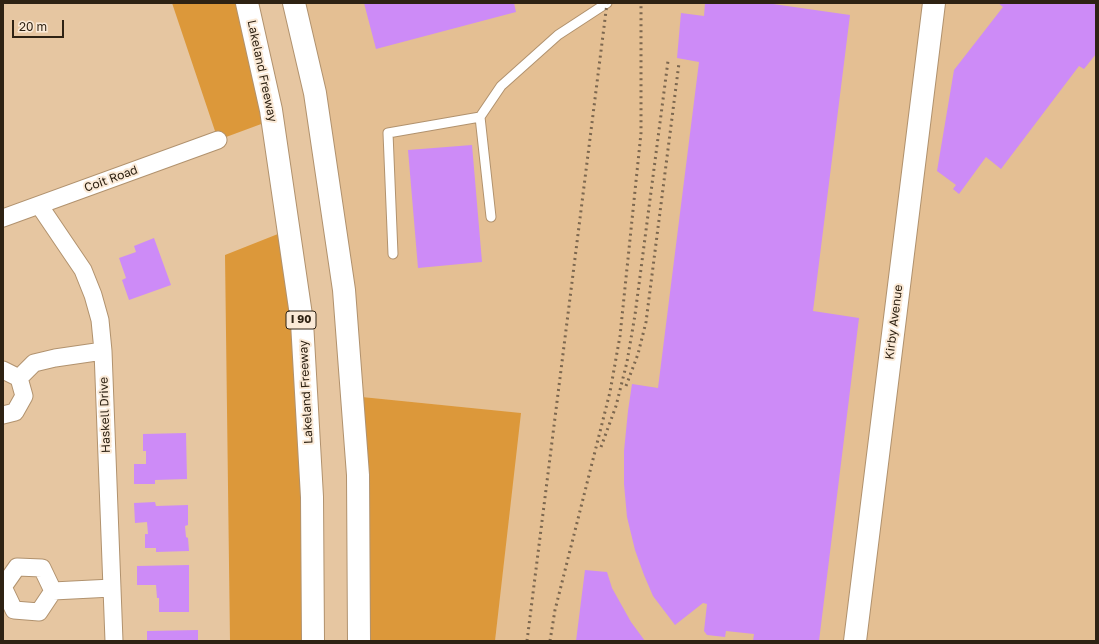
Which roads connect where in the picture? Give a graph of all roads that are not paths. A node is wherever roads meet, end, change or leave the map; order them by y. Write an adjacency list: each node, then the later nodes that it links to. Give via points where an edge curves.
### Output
1 (247, 3): 18 (main road, Lakeland Freeway / I 90, via 271,110 302,322 312,497)
2 (294, 3): 19 (main road, via 315,93 344,290 358,475)
3 (607, 3): 5 (lane, via 558,35 501,86)
4 (934, 3): 20 (main road, Kirby Avenue)
5 (480, 117): 8 (lane); 10 (lane, via 388,133)
6 (218, 140): 7 (street, Coit Road)
7 (40, 205): 9 (street, Coit Road); 11 (street, Haskell Drive, via 83,270 100,320)
8 (490, 216)
9 (3, 218)
10 (393, 254)
11 (103, 351): 13 (street, via 34,363); 15 (street, Haskell Drive)
12 (3, 370): 13 (street)
13 (19, 378): 14 (street, via 24,396 15,412)
14 (3, 415)
15 (112, 588): 16 (street); 17 (street, Haskell Drive)
16 (53, 591)
17 (114, 641)
18 (313, 641)
19 (359, 641)
20 (854, 641)

